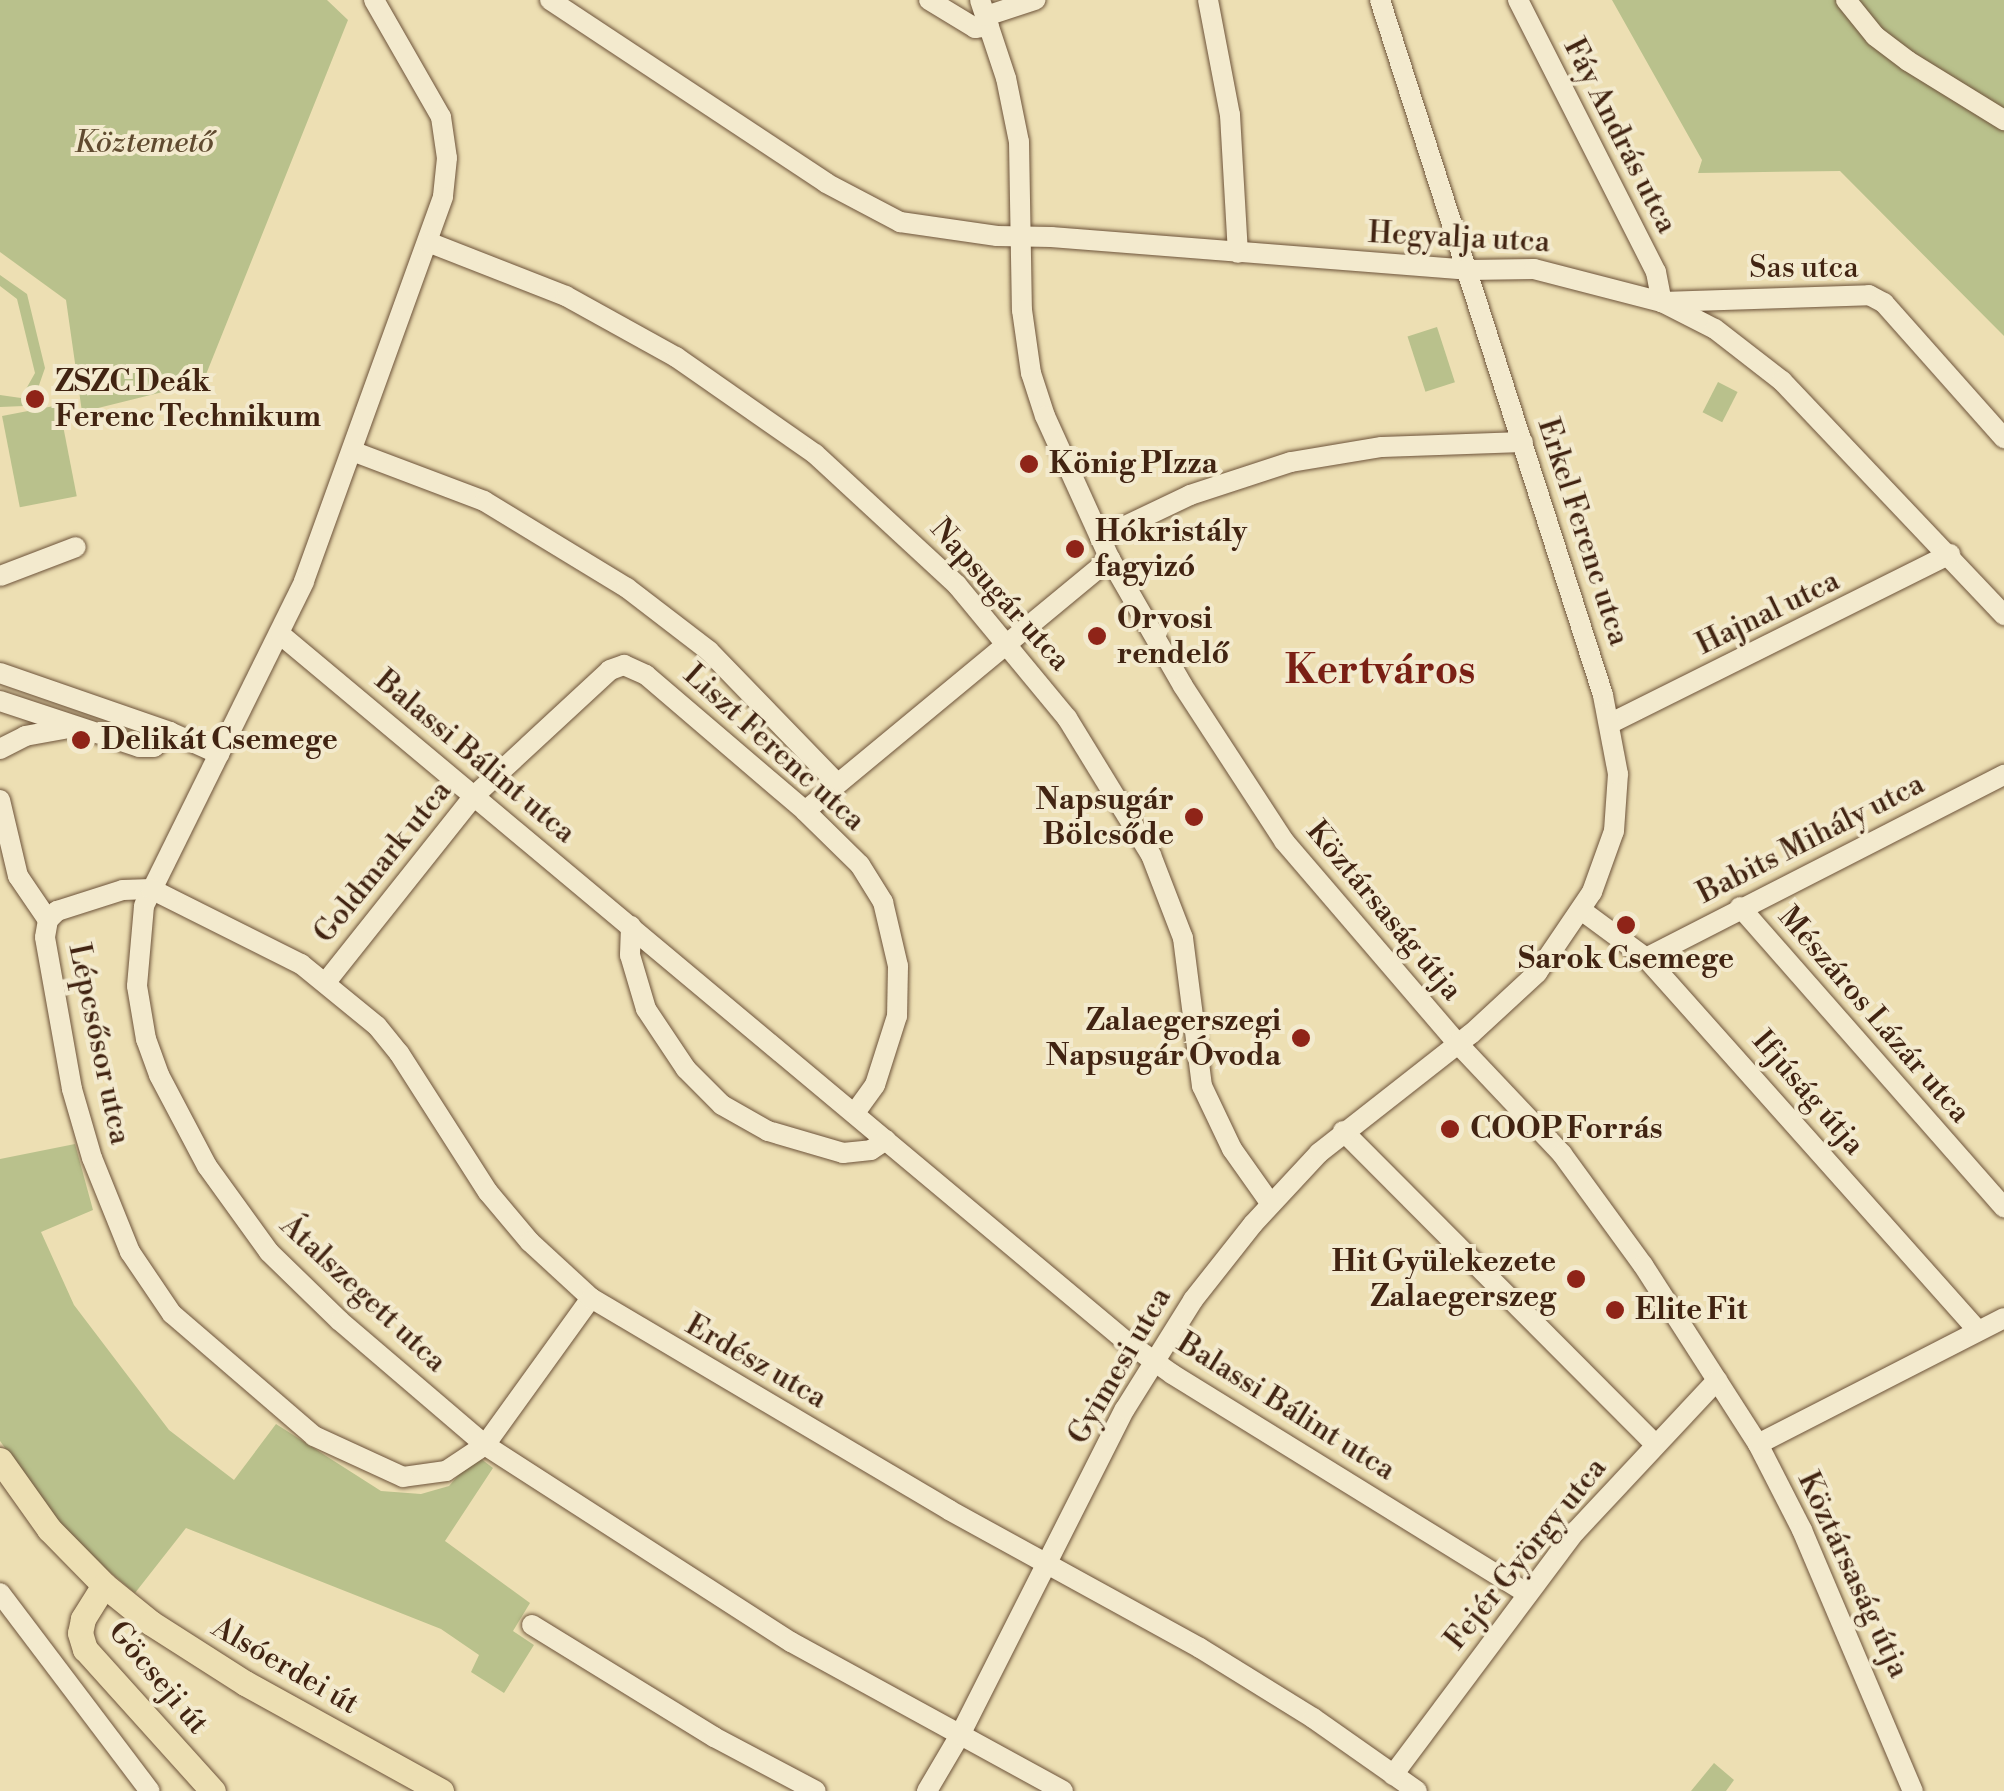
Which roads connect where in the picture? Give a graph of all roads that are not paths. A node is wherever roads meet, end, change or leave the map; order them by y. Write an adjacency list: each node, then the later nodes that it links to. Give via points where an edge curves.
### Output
1 (374, 0): 12 (street, Átalszegett utca, via 441,118 448,158)
2 (550, 0): 11 (street, Hegyalja utca, via 874,210 914,224)
3 (929, 0): 9 (street, via 976,28)
4 (1035, 0): 9 (street)
5 (1208, 0): 13 (street, via 1230,116)
6 (1380, 0): 14 (street, Erkel Ferenc utca)
7 (1518, 0): 15 (street, Fáy András utca, via 1656,272)
8 (1846, 0): 10 (street, via 1908,62)
9 (985, 14): 11 (street, Köztársaság útja, via 1019,142)
10 (2004, 120)
11 (1023, 237): 13 (street, Hegyalja utca); 19 (street, Köztársaság útja, via 1022,310 1032,373)
12 (428, 242): 18 (street, Átalszegett utca); 26 (street, Napsugár utca, via 596,310 742,400 868,499 957,584)
13 (1238, 252): 14 (street, Hegyalja utca)
14 (1468, 270): 15 (street, Hegyalja utca, via 1534,269); 17 (street, Erkel Ferenc utca)
15 (1662, 302): 16 (street, Sas utca, via 1868,295 1884,304); 21 (street, Hegyalja utca, via 1762,363)
16 (2004, 438)
17 (1524, 442): 19 (street, via 1382,447 1290,462 1190,495); 30 (street, Erkel Ferenc utca)
18 (352, 451): 25 (street, Átalszegett utca); 36 (street, Liszt Ferenc utca, via 484,501 628,588 722,663)
19 (1100, 538): 22 (street, Köztársaság útja)
20 (76, 547): 23 (street)
21 (1950, 554): 24 (street, Hegyalja utca); 30 (street, Hajnal utca)
22 (1110, 558): 26 (street); 47 (street, Köztársaság útja, via 1182,686 1284,840)
23 (0, 576)
24 (2004, 615)
25 (280, 635): 34 (street, Átalszegett utca); 37 (street, Balassi Bálint utca)
26 (1006, 642): 36 (street); 51 (street, Napsugár utca, via 1095,759 1170,894 1187,958 1202,1086 1232,1149)
27 (624, 665): 37 (street, Goldmark utca, via 610,670); 39 (street, Liszt Ferenc utca, via 646,675)
28 (0, 673): 32 (street)
29 (0, 700): 31 (street)
30 (1611, 723): 42 (street, Erkel Ferenc utca, via 1616,815 1604,866)
31 (73, 728): 32 (street, via 148,748); 33 (street, via 25,736)
32 (170, 732): 34 (street)
33 (0, 750)
34 (219, 754): 40 (street, Átalszegett utca)
35 (2004, 776): 41 (street, Babits Mihály utca)
36 (837, 782): 39 (street)
37 (474, 796): 44 (street, Balassi Bálint utca); 46 (street, Goldmark utca)
38 (0, 800): 43 (street, via 18,876)
39 (806, 811): 48 (street, Liszt Ferenc utca, via 873,883 895,944 897,1016 875,1085)
40 (151, 889): 43 (street, Lépcsősor utca, via 123,890 57,910); 46 (street, Erdész utca, via 265,942); 60 (street, Átalszegett utca, via 137,944 140,1012 175,1111 207,1166 289,1273)
41 (1740, 907): 45 (street, Babits Mihály utca); 52 (street, Mészáros Lázár utca)
42 (1581, 910): 45 (street, Ifjúság útja); 47 (street, Erkel Ferenc utca, via 1532,978)
43 (48, 920): 60 (street, Lépcsősor utca, via 45,937 82,1125 130,1252 164,1304 285,1414 360,1460 403,1477 426,1477)
44 (632, 926): 48 (street, Balassi Bálint utca); 50 (street, via 630,955 646,1009 686,1070 722,1105 768,1131 844,1153 871,1150)
45 (1646, 958): 55 (street, Ifjúság útja)
46 (326, 982): 53 (street, Erdész utca, via 399,1053 507,1216)
47 (1458, 1044): 49 (street, Gyimesi utca); 57 (street, Köztársaság útja, via 1588,1185)
48 (855, 1113): 50 (street, Balassi Bálint utca)
49 (1343, 1131): 51 (street, Gyimesi utca); 58 (street)
50 (886, 1140): 56 (street, Balassi Bálint utca)
51 (1271, 1204): 56 (street, Gyimesi utca)
52 (2004, 1207)
53 (592, 1298): 60 (street, Lépcsősor utca); 62 (street, Erdész utca)
54 (2004, 1318): 55 (street)
55 (1978, 1330): 59 (street)
56 (1153, 1359): 62 (street, Gyimesi utca); 65 (street, Balassi Bálint utca)
57 (1717, 1380): 58 (street, Fejér György utca); 59 (street, Köztársaság útja)
58 (1655, 1444): 65 (street, Fejér György utca)
59 (1758, 1444): 76 (street, Köztársaság útja, via 1838,1609)
60 (485, 1445): 67 (street, Átalszegett utca, via 730,1606)
61 (0, 1460): 63 (main road, Göcseji út, via 41,1519)
62 (1047, 1565): 67 (street, Gyimesi utca); 68 (street, Erdész utca, via 1200,1648)
63 (104, 1586): 70 (main road, Göcseji út, via 83,1619 85,1649); 71 (main road, Alsóerdei út, via 245,1684)
64 (0, 1593): 69 (street)
65 (1528, 1594): 68 (street, Fejér György utca)
66 (532, 1625): 72 (street)
67 (960, 1735): 73 (street, Gyimesi utca); 74 (street, Átalszegett utca)
68 (1393, 1775): 75 (street, Erdész utca)
69 (150, 1791)
70 (213, 1791)
71 (441, 1791)
72 (816, 1791)
73 (927, 1791)
74 (1064, 1791)
75 (1417, 1791)
76 (1913, 1791)

